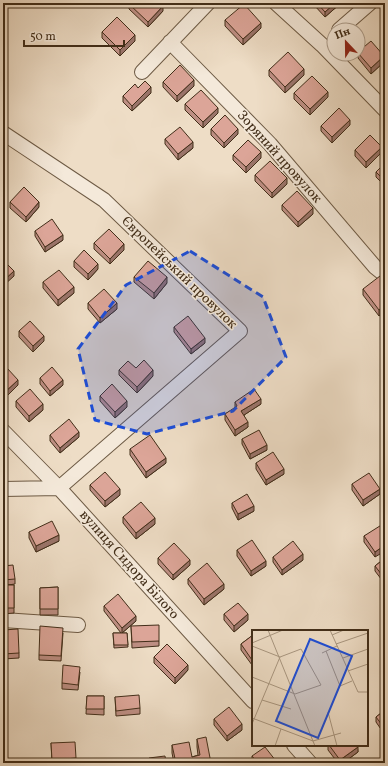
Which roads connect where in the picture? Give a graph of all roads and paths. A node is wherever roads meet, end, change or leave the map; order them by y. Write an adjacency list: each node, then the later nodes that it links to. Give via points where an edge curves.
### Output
1 (208, 3): 5 (street)
2 (276, 3): 7 (street)
3 (370, 3): 4 (street)
4 (348, 22)
5 (170, 42): 8 (street); 11 (street, Зоряний провулок, via 270,144)
6 (326, 42): 7 (street)
7 (322, 45): 9 (street)
8 (142, 72)
9 (385, 110)
10 (3, 133): 13 (street, Європейський провулок, via 104,200 240,331)
11 (385, 276)
12 (3, 431): 13 (street, вулиця Сидора Білого)
13 (59, 488): 14 (street); 17 (street, вулиця Сидора Білого)
14 (3, 489)
15 (3, 620): 16 (street)
16 (78, 625)
17 (252, 700)
18 (295, 746): 19 (street)
19 (310, 763)

